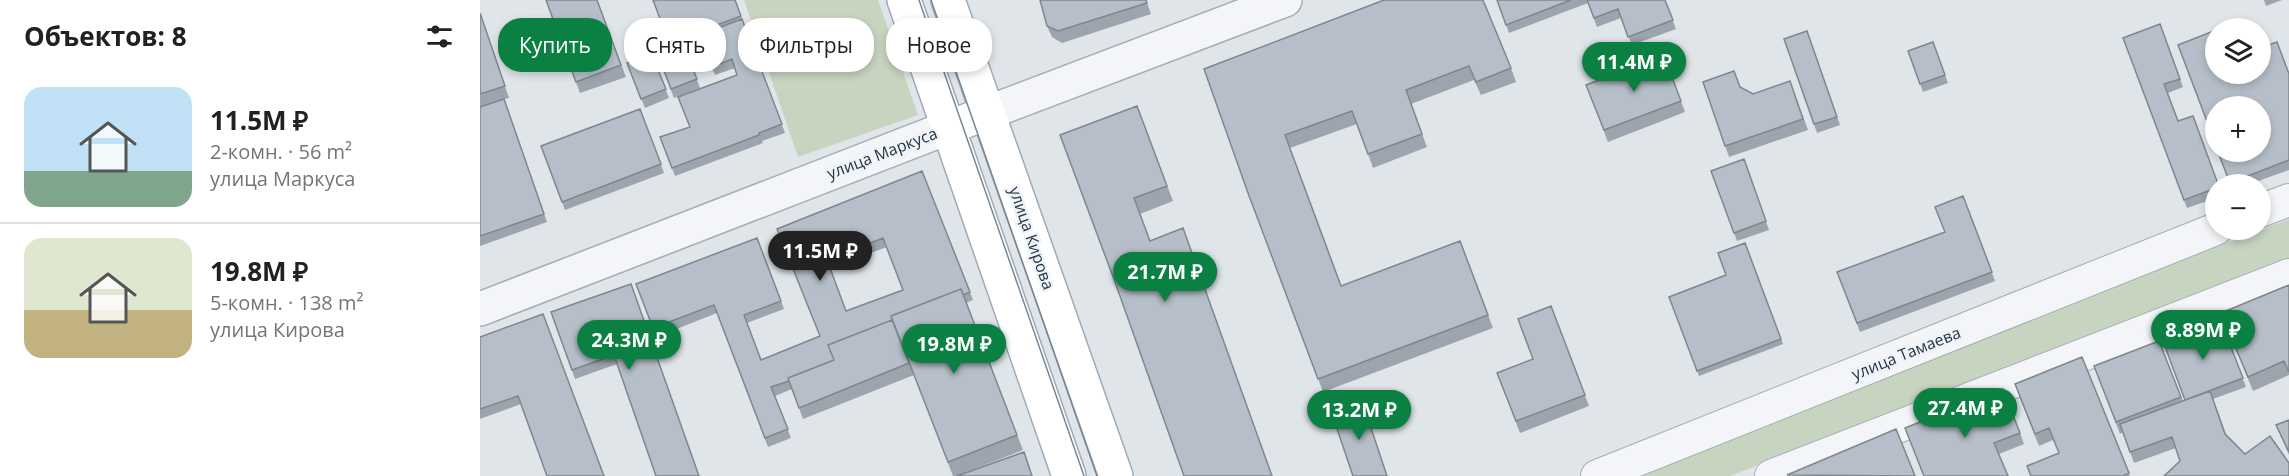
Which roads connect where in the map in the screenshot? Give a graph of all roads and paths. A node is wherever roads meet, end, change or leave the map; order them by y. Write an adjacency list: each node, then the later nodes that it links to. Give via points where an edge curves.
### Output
1 (903, 0): 5 (main road)
2 (948, 0): 4 (main road, улица Кирова)
3 (1285, 0): 4 (street, улица Маркуса)
4 (987, 113): 5 (main road, улица Маркуса); 12 (main road, улица Кирова)
5 (947, 128): 10 (street, улица Маркуса); 11 (main road)
6 (2289, 200): 7 (street)
7 (2271, 207)
8 (2205, 233): 13 (street, улица Тамаева)
9 (2289, 275): 14 (street)
10 (480, 309)
11 (1069, 476)
12 (1116, 476)
13 (1597, 476)
14 (1771, 476)

